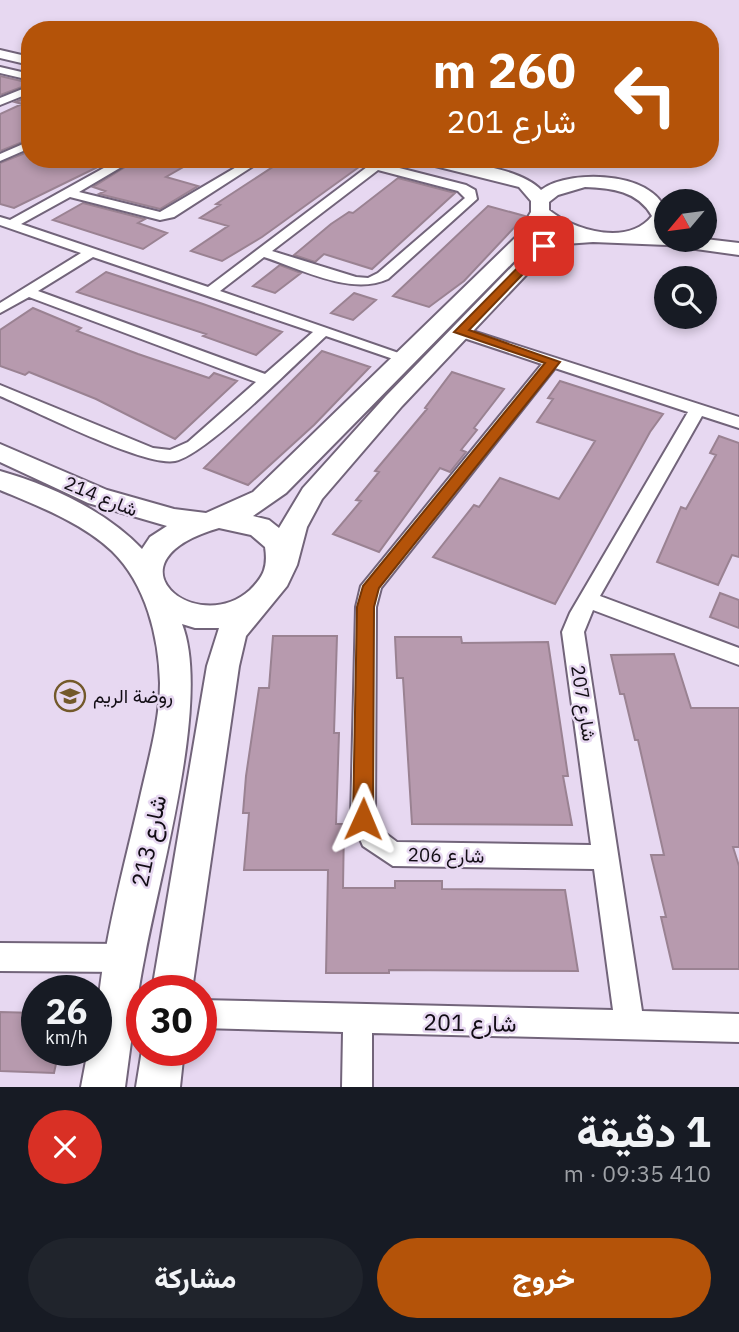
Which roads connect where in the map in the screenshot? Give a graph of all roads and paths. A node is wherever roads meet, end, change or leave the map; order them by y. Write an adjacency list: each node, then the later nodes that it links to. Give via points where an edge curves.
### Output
1 (0, 47): 2 (street)
2 (21, 51)
3 (0, 54): 4 (street)
4 (21, 59)
5 (0, 70): 6 (street)
6 (21, 75)
7 (21, 93): 8 (street)
8 (0, 102)
9 (21, 148): 10 (street)
10 (0, 158)
11 (114, 168): 18 (street)
12 (244, 168): 18 (street, via 160,216)
13 (373, 168): 31 (street)
14 (384, 168): 31 (street, via 462,188 471,193 471,199 383,276 370,282)
15 (465, 168): 20 (street, via 525,183)
16 (512, 168): 17 (street)
17 (579, 182): 19 (street, via 618,185); 20 (street, via 554,188)
18 (69, 193): 21 (street)
19 (654, 203)
20 (540, 206): 24 (street, via 558,227); 37 (street, via 524,240)
21 (6, 222): 30 (street)
22 (654, 226): 25 (street)
23 (718, 234): 26 (street)
24 (590, 237): 25 (street); 36 (street, via 561,238 538,251)
25 (626, 237): 27 (street)
26 (739, 237)
27 (654, 239)
28 (718, 246): 29 (street)
29 (739, 248)
30 (92, 252): 32 (street); 33 (street)
31 (265, 253): 32 (street)
32 (211, 291): 35 (street)
33 (27, 292): 34 (street); 39 (street)
34 (0, 309)
35 (323, 331): 37 (street); 39 (street)
36 (460, 332): 38 (street); 46 (street, via 312,494 293,527)
37 (405, 358): 45 (street, via 277,487 249,506)
38 (553, 362): 41 (street); 53 (street, شارع 206, via 372,586 366,607 363,819 372,838 393,854)
39 (269, 381): 40 (street, via 194,446 172,456 150,453)
40 (0, 390)
41 (696, 410): 42 (street); 48 (street, شارع 207)
42 (739, 423)
43 (0, 452): 45 (street, شارع 214, via 127,508 167,518)
44 (0, 480): 47 (street, شارع 214, via 108,533 137,557)
45 (213, 520): 46 (street, via 253,525 270,535 280,549); 47 (street, via 176,531 159,546 150,562)
46 (283, 565): 49 (street, via 278,582)
47 (152, 588): 49 (street, via 172,609 193,616 231,614); 51 (street, شارع 213, via 174,657 176,684)
48 (589, 600): 50 (street); 53 (street, شارع 207, via 573,632)
49 (253, 606): 52 (street, via 232,632 226,649)
50 (739, 657)
51 (169, 745): 52 (street, via 188,746 192,752 190,796); 55 (street, شارع 213)
52 (199, 824): 56 (street)
53 (607, 857): 59 (street, شارع 207)
54 (0, 957): 55 (street)
55 (124, 958): 62 (street, شارع 213)
56 (174, 975)
57 (217, 1015): 58 (street, شارع 201)
58 (358, 1020): 59 (street, شارع 201); 64 (street)
59 (630, 1027): 60 (street, شارع 201)
60 (739, 1028)
61 (161, 1066): 63 (street)
62 (103, 1087)
63 (158, 1087)
64 (357, 1087)

